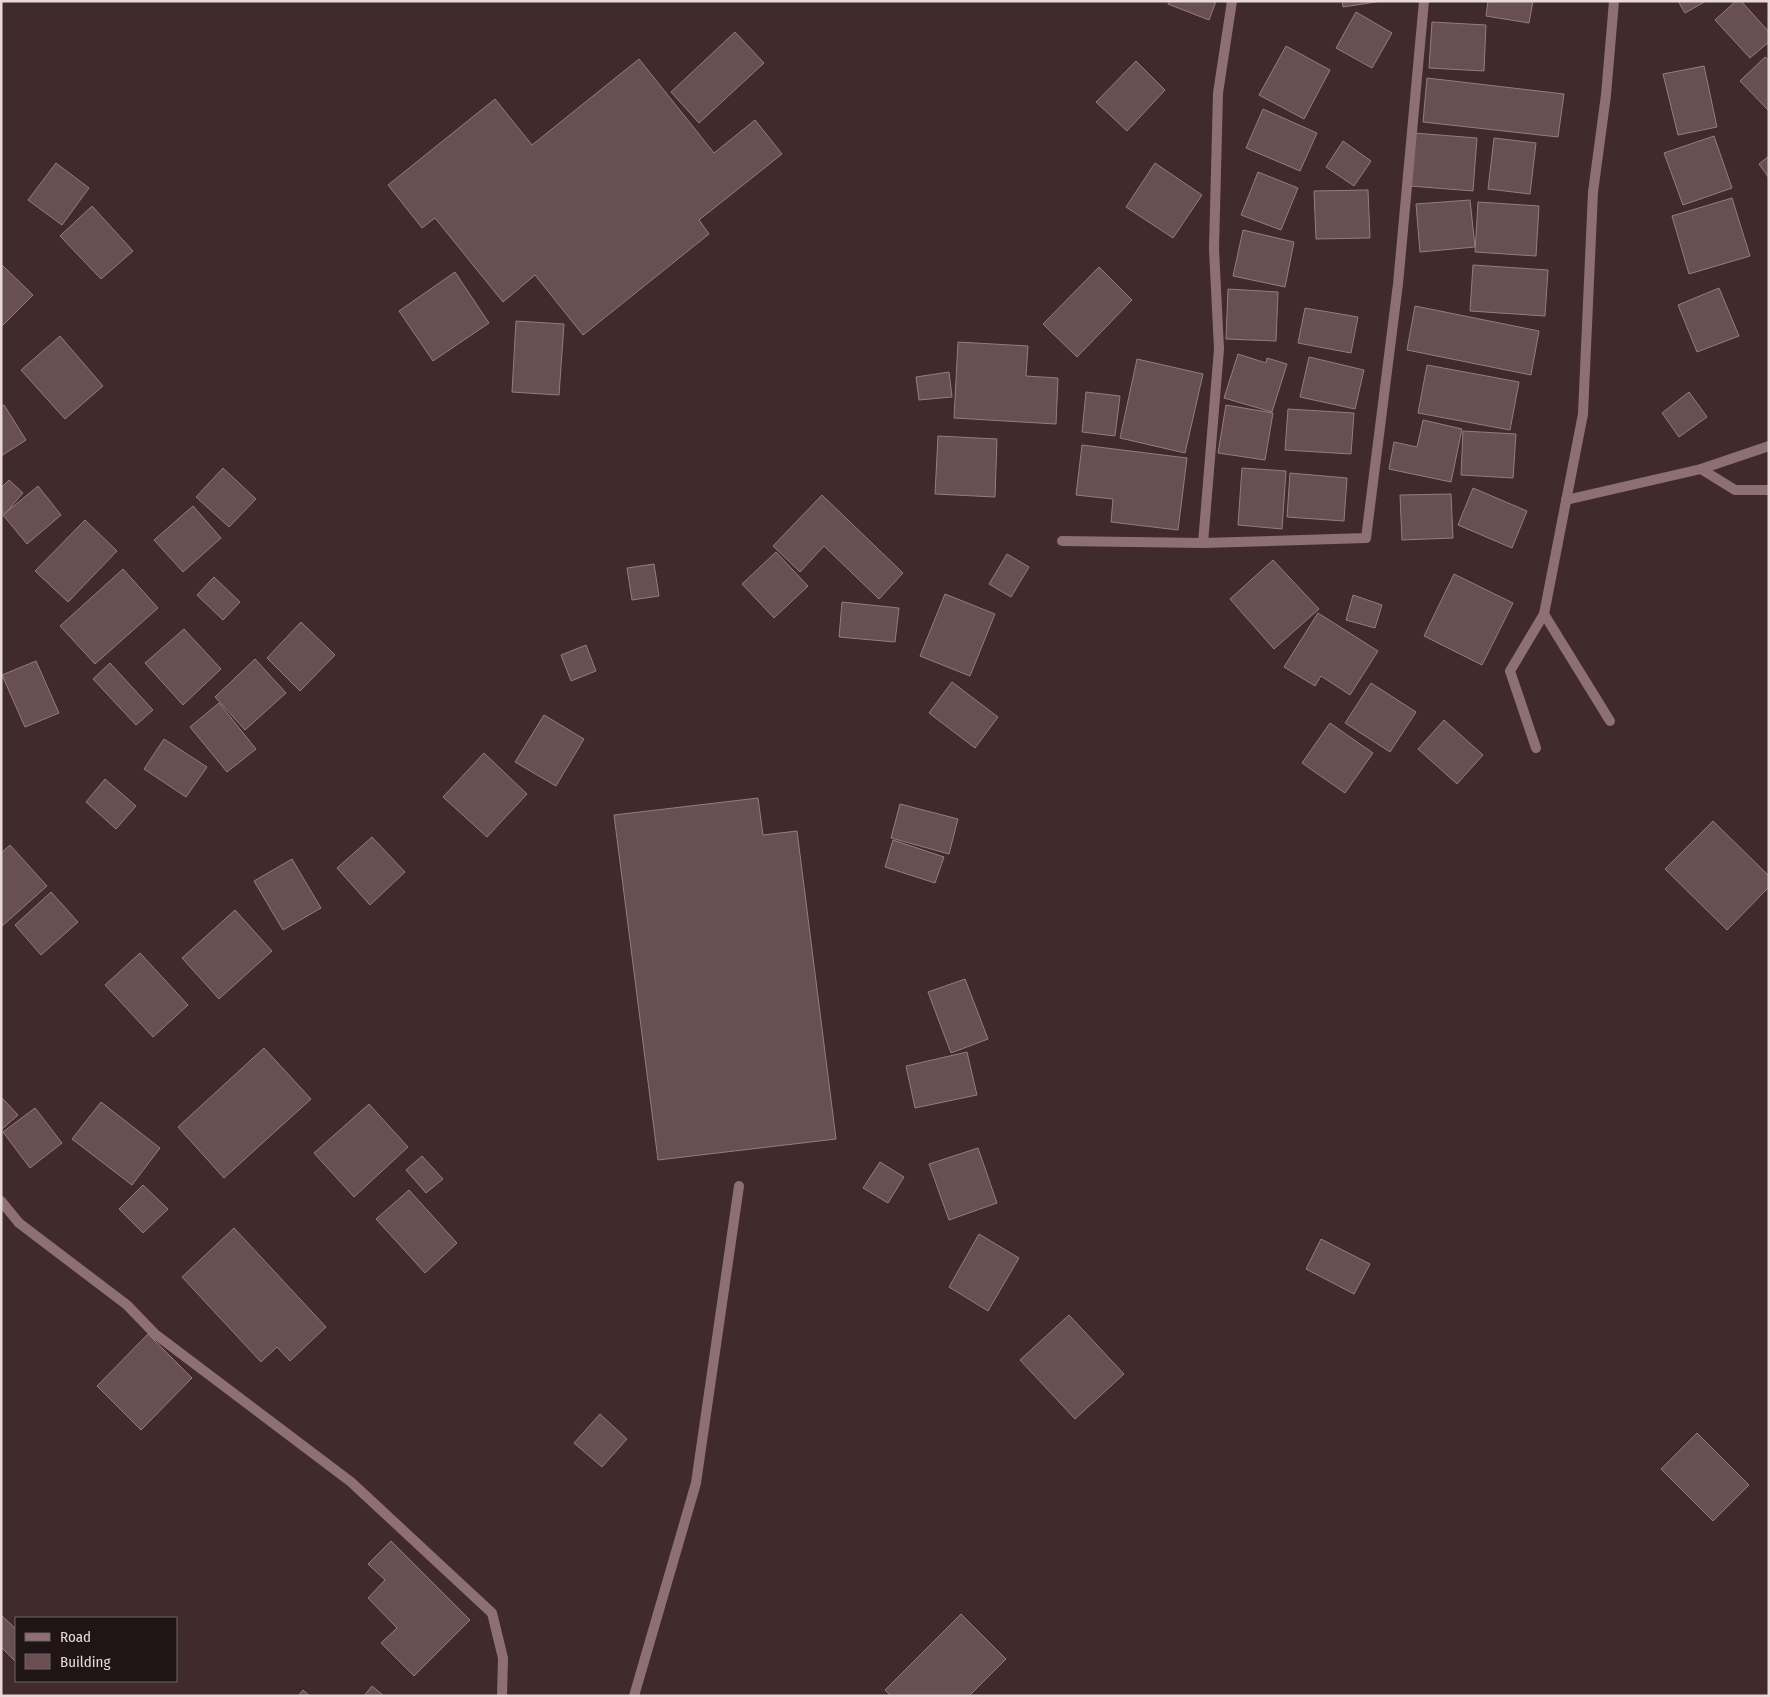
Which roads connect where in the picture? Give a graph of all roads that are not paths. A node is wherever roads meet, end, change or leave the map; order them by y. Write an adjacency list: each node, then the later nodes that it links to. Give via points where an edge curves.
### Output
1 (1232, 1): 9 (street, via 1218,93 1214,249 1219,349)
2 (1424, 1): 9 (street, via 1398,284 1366,538)
3 (1614, 1): 7 (street, via 1593,192 1583,414)
4 (1769, 446): 5 (street)
5 (1701, 469): 6 (street, via 1735,490); 7 (street)
6 (1769, 490)
7 (1566, 500): 10 (street)
8 (1062, 541): 9 (street)
9 (1203, 543)
10 (1544, 614): 11 (street); 12 (street, via 1510,671)
11 (1610, 721)
12 (1536, 748)
13 (739, 1186): 16 (street, via 696,1483)
14 (1, 1200): 15 (street, via 19,1223 127,1305 155,1334 351,1482 492,1613 504,1658)
15 (502, 1696)
16 (634, 1696)

